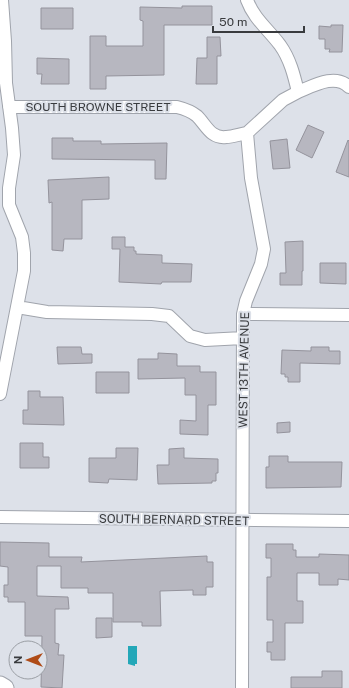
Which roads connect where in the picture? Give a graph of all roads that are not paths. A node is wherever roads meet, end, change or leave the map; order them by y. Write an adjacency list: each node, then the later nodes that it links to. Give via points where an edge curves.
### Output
1 (2, 0): 5 (street)
2 (247, 0): 4 (street, via 251,12 280,46 291,65)
3 (349, 87): 4 (street, via 337,80)
4 (298, 92): 6 (street, via 283,100)
5 (9, 107): 6 (street, SOUTH BROWNE STREET, via 177,107 198,117 215,135 224,138); 7 (street, via 14,155 9,205 22,237 24,253 24,271)
6 (247, 133): 8 (street, WEST 13TH AVENUE, via 251,178 264,249)
7 (17, 307): 10 (street, via 47,312 169,316 190,336 205,340); 11 (street)
8 (243, 314): 9 (street); 10 (street, WEST 13TH AVENUE)
9 (349, 315)
10 (243, 338): 13 (street, WEST 13TH AVENUE)
11 (0, 394)
12 (0, 517): 13 (street, SOUTH BERNARD STREET)
13 (242, 521): 14 (street, SOUTH BERNARD STREET); 17 (street, WEST 13TH AVENUE)
14 (349, 521)
15 (0, 685): 16 (street)
16 (5, 688)
17 (242, 688)

